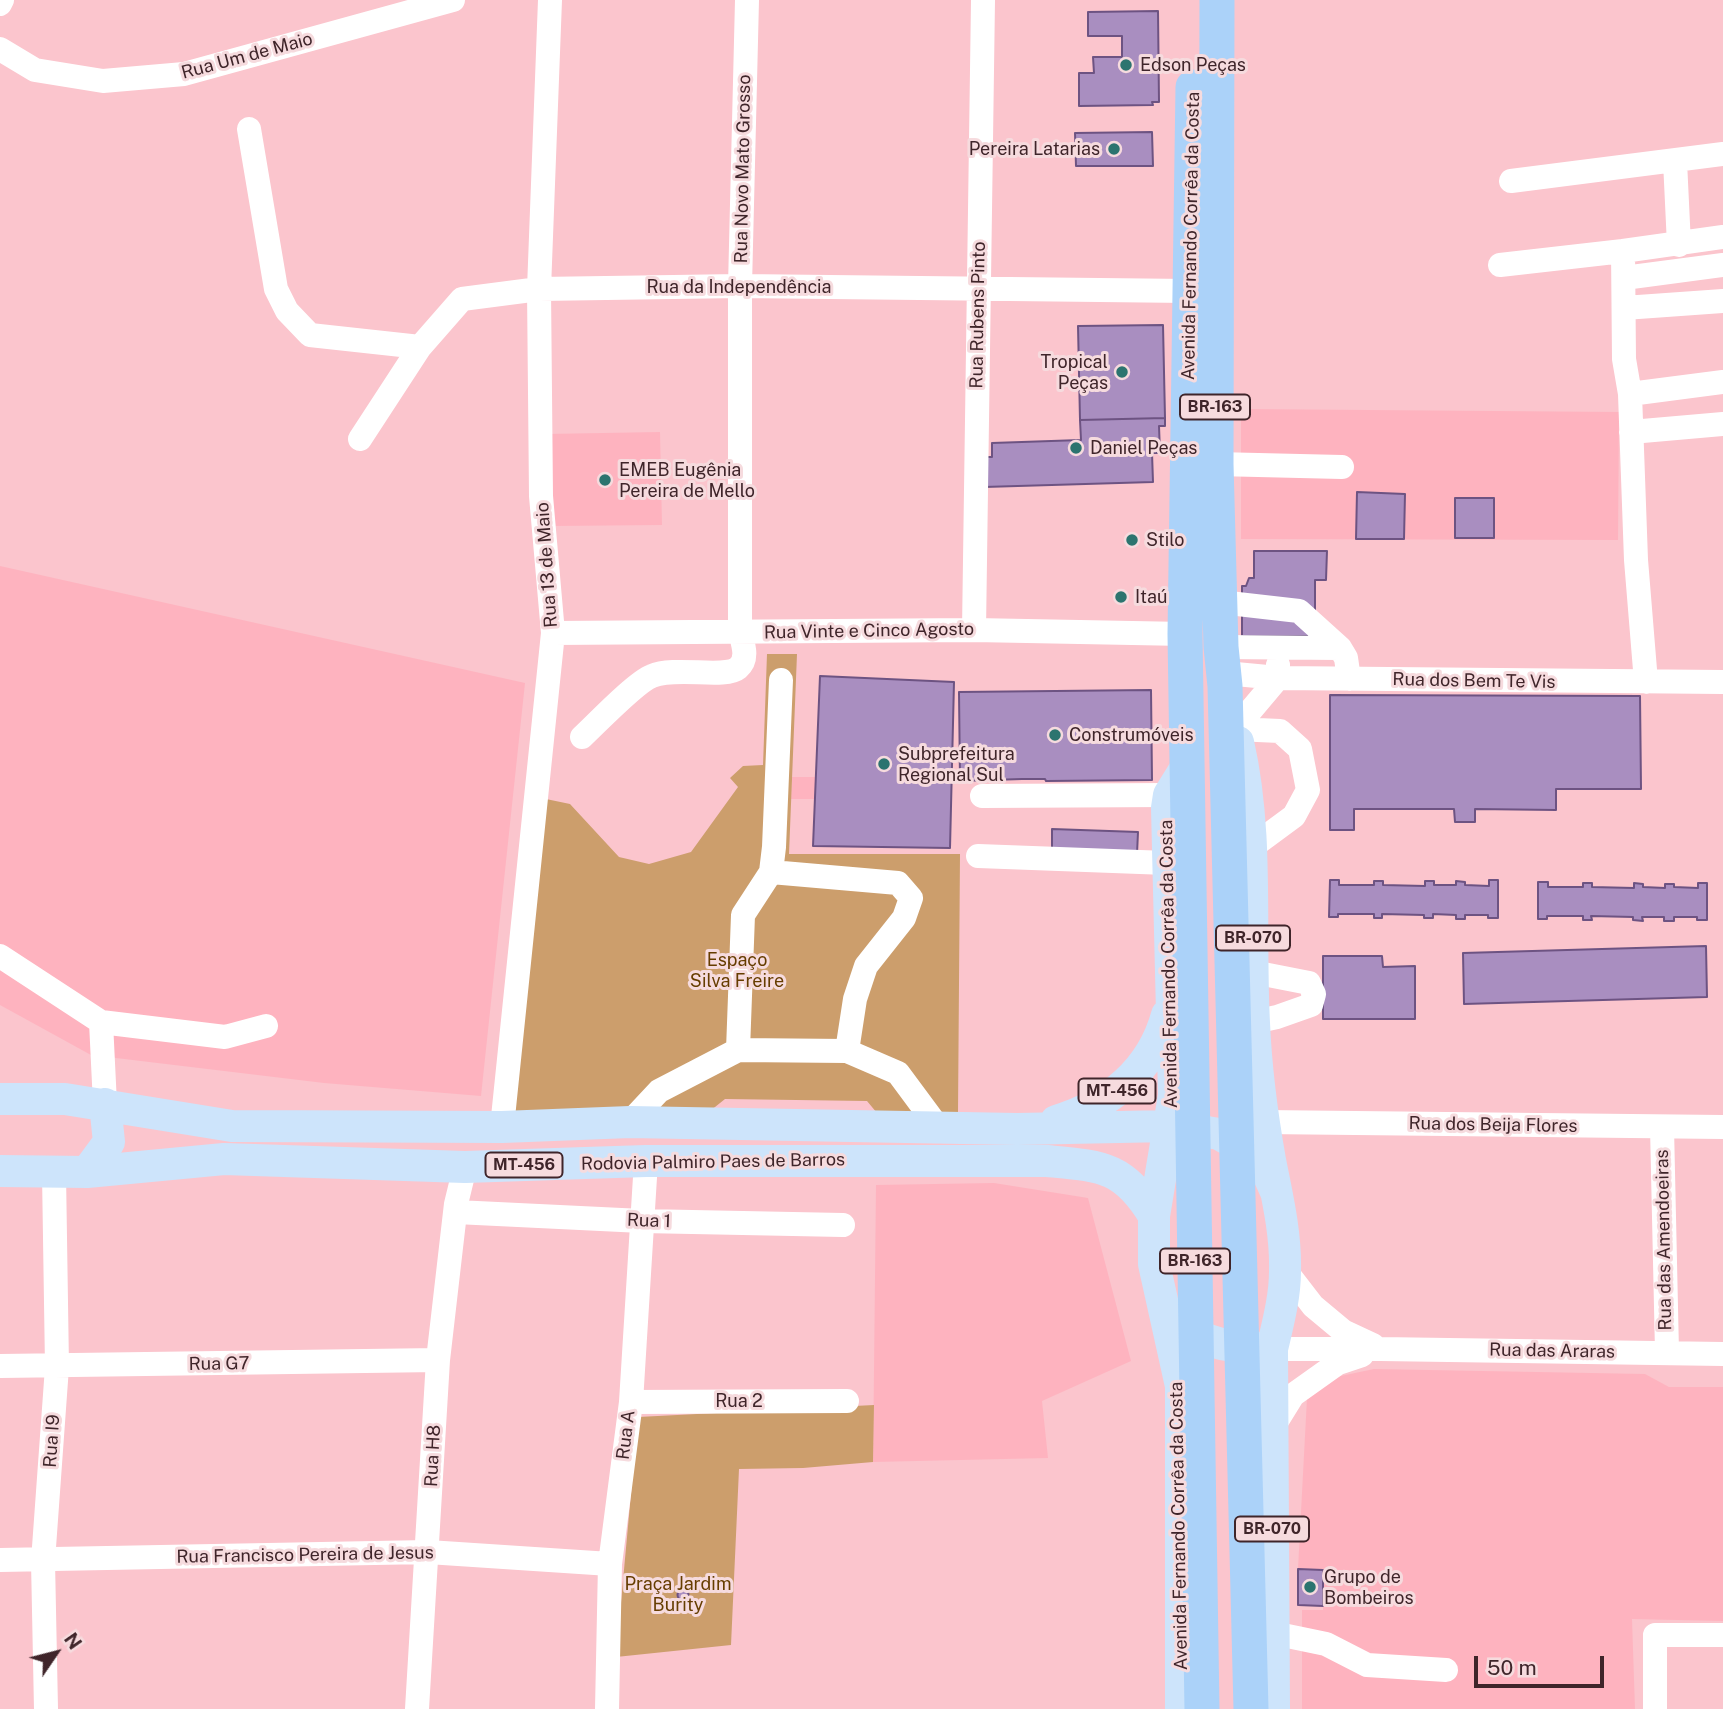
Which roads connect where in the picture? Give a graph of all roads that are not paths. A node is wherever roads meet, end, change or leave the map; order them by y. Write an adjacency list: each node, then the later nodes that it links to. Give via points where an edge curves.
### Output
1 (453, 0): 7 (street, Rua Um de Maio)
2 (551, 0): 21 (street, Rua 13 de Maio)
3 (747, 0): 19 (street, Rua Novo Mato Grosso)
4 (982, 0): 20 (street, Rua Rubens Pinto)
5 (1194, 0): 22 (highway, Avenida Fernando Corrêa da Costa / BR-163)
6 (1217, 0): 31 (highway, Avenida Fernando Corrêa da Costa / BR-163)
7 (394, 9): 8 (street, Rua Um de Maio, via 184,74 103,81 35,70)
8 (0, 49)
9 (249, 129): 25 (street, via 276,289 287,311 310,335)
10 (1723, 154): 11 (street)
11 (1675, 161): 12 (street); 14 (street)
12 (1511, 181)
13 (1723, 237): 14 (street)
14 (1679, 244): 15 (street)
15 (1623, 251): 16 (street); 18 (street)
16 (1500, 265)
17 (1723, 265): 18 (street)
18 (1624, 278): 24 (street)
19 (740, 286): 20 (street, Rua da Independência); 21 (street, Rua da Independência); 35 (street, Rua Novo Mato Grosso)
20 (979, 287): 22 (street, Rua da Independência); 34 (street, Rua Rubens Pinto)
21 (539, 289): 25 (street, Rua da Independência, via 462,299); 36 (street, Rua 13 de Maio, via 541,496)
22 (1189, 291): 37 (highway, Avenida Fernando Corrêa da Costa / BR-163)
23 (1723, 301): 24 (street)
24 (1624, 308): 27 (street, via 1624,359)
25 (420, 346): 30 (street, Rua da Independência)
26 (1723, 383): 27 (street)
27 (1630, 394): 29 (street)
28 (1723, 424): 29 (street)
29 (1631, 432): 44 (street)
30 (360, 439)
31 (1216, 464): 32 (street); 33 (highway, Avenida Fernando Corrêa da Costa / BR-163)
32 (1342, 467)
33 (1220, 602): 39 (street, via 1299,611); 40 (highway, Avenida Fernando Corrêa da Costa / BR-163)
34 (974, 630): 35 (street, Rua Vinte e Cinco Agosto); 37 (street, Rua Vinte e Cinco Agosto)
35 (740, 632): 36 (street, Rua Vinte e Cinco Agosto); 47 (street, Rua Novo Mato Grosso, via 745,655 740,667 729,672 669,670 649,677)
36 (553, 634): 67 (street, Rua 13 de Maio)
37 (1185, 634): 49 (highway, Avenida Fernando Corrêa da Costa / BR-163, via 1187,766)
38 (1276, 647): 39 (street); 40 (street); 41 (street)
39 (1340, 648): 42 (street)
40 (1224, 668): 41 (street, Rua dos Bem Te Vis); 46 (main road, Avenida Fernando Corrêa da Costa / BR-070); 107 (highway, Avenida Fernando Corrêa da Costa / BR-163)
41 (1278, 678): 42 (street, Rua dos Bem Te Vis); 46 (street)
42 (1349, 679): 44 (street, Rua dos Bem Te Vis)
43 (782, 680): 53 (street)
44 (1646, 682): 45 (street, Rua dos Bem Te Vis)
45 (1723, 682)
46 (1235, 729): 50 (main road, Avenida Fernando Corrêa da Costa / BR-070); 50 (street, via 1280,731 1300,749 1308,790 1294,816)
47 (582, 737)
48 (982, 796): 49 (street)
49 (1178, 804): 52 (main road, Avenida Fernando Corrêa da Costa, via 1167,808); 106 (highway, Avenida Fernando Corrêa da Costa / BR-163)
50 (1252, 847): 55 (main road, Avenida Fernando Corrêa da Costa / BR-070)
51 (978, 856): 52 (street)
52 (1167, 863): 56 (main road, Avenida Fernando Corrêa da Costa)
53 (771, 872): 60 (street, via 743,915); 61 (street, via 898,883 911,898 904,918 866,966 855,999)
54 (0, 956): 57 (street)
55 (1253, 972): 58 (main road, Avenida Fernando Corrêa da Costa / BR-070); 58 (street, via 1309,982 1314,994 1311,1005)
56 (1171, 1000): 66 (main road, Avenida Fernando Corrêa da Costa, via 1174,1095); 71 (main road, MT-456, via 1158,1041 1119,1090 1077,1115)
57 (101, 1022): 59 (street, via 225,1037); 63 (street)
58 (1254, 1022): 65 (main road, Avenida Fernando Corrêa da Costa / BR-070)
59 (266, 1026)
60 (738, 1050): 61 (street); 64 (street, via 659,1091)
61 (847, 1051): 68 (street, via 898,1073)
62 (0, 1099): 63 (main road, Rodovia Palmiro Paes de Barros / MT-456)
63 (105, 1104): 67 (main road, Rodovia Palmiro Paes de Barros / MT-456, via 232,1126); 76 (main road, via 109,1142)
64 (630, 1122): 67 (main road, Rodovia Palmiro Paes de Barros / MT-456); 68 (main road, Rodovia Palmiro Paes de Barros / MT-456)
65 (1263, 1122): 69 (street, Rua dos Beija Flores); 78 (main road, Avenida Fernando Corrêa da Costa / BR-070)
66 (1170, 1126): 71 (main road, Rodovia Palmiro Paes de Barros / MT-456); 78 (main road, BR-070, via 1219,1134 1242,1147 1264,1165); 80 (main road, Avenida Fernando Corrêa da Costa)
67 (502, 1127)
68 (938, 1127): 71 (main road, Rodovia Palmiro Paes de Barros / MT-456)
69 (1662, 1127): 70 (street, Rua dos Beija Flores); 87 (street, Rua das Amendoeiras)
70 (1723, 1127)
71 (1017, 1129)
72 (646, 1161): 74 (main road, Rodovia Palmiro Paes de Barros / MT-456); 80 (main road, Rodovia Palmiro Paes de Barros / MT-456, via 1076,1164 1123,1177); 81 (street, Rua A)
73 (430, 1166): 74 (main road, Rodovia Palmiro Paes de Barros / MT-456); 76 (main road, Rodovia Palmiro Paes de Barros / MT-456, via 224,1159); 79 (street)
74 (465, 1167): 79 (street, Rua H8)
75 (0, 1171): 77 (main road, Rodovia Palmiro Paes de Barros / MT-456)
76 (87, 1171): 77 (main road, Rodovia Palmiro Paes de Barros / MT-456)
77 (54, 1172): 91 (street, Rua I9)
78 (1276, 1192): 83 (main road, Avenida Fernando Corrêa da Costa / BR-070)
79 (456, 1208): 81 (street, Rua 1); 89 (street, Rua H8)
80 (1154, 1216): 84 (main road, Avenida Fernando Corrêa da Costa, via 1154,1264)
81 (642, 1221): 82 (street, Rua 1); 93 (street, Rua A)
82 (843, 1224)
83 (1286, 1271): 85 (main road, Avenida Fernando Corrêa da Costa / BR-070); 86 (street, via 1313,1307 1343,1331)
84 (1165, 1311): 85 (main road, via 1191,1333 1225,1347); 105 (main road, Avenida Fernando Corrêa da Costa, via 1181,1386)
85 (1272, 1349): 86 (street, Rua das Araras); 94 (main road, Avenida Fernando Corrêa da Costa / BR-070)
86 (1380, 1349): 87 (street, Rua das Araras); 94 (street, via 1338,1363 1312,1379 1293,1395)
87 (1667, 1353): 88 (street, Rua das Araras)
88 (1723, 1354)
89 (438, 1360): 91 (street, Rua G7); 95 (street, Rua H8)
90 (0, 1366): 91 (street, Rua G7)
91 (57, 1367): 97 (street, Rua I9)
92 (847, 1401): 93 (street, Rua 2)
93 (631, 1402): 98 (street, Rua A)
94 (1271, 1430): 99 (main road, Avenida Fernando Corrêa da Costa / BR-070)
95 (428, 1552): 97 (street, Rua Francisco Pereira de Jesus); 98 (street, Rua Francisco Pereira de Jesus); 103 (street, Rua H8)
96 (0, 1560): 97 (street, Rua Francisco Pereira de Jesus)
97 (43, 1561): 102 (street, Rua I9)
98 (610, 1564): 104 (street, Rua A)
99 (1273, 1633): 101 (street, via 1326,1644 1367,1665); 108 (main road, Avenida Fernando Corrêa da Costa / BR-070)
100 (1723, 1635): 109 (street, via 1655,1635)
101 (1446, 1670)
102 (46, 1709)
103 (417, 1709)
104 (607, 1709)
105 (1181, 1709)
106 (1202, 1709)
107 (1251, 1709)
108 (1274, 1709)
109 (1655, 1709)

